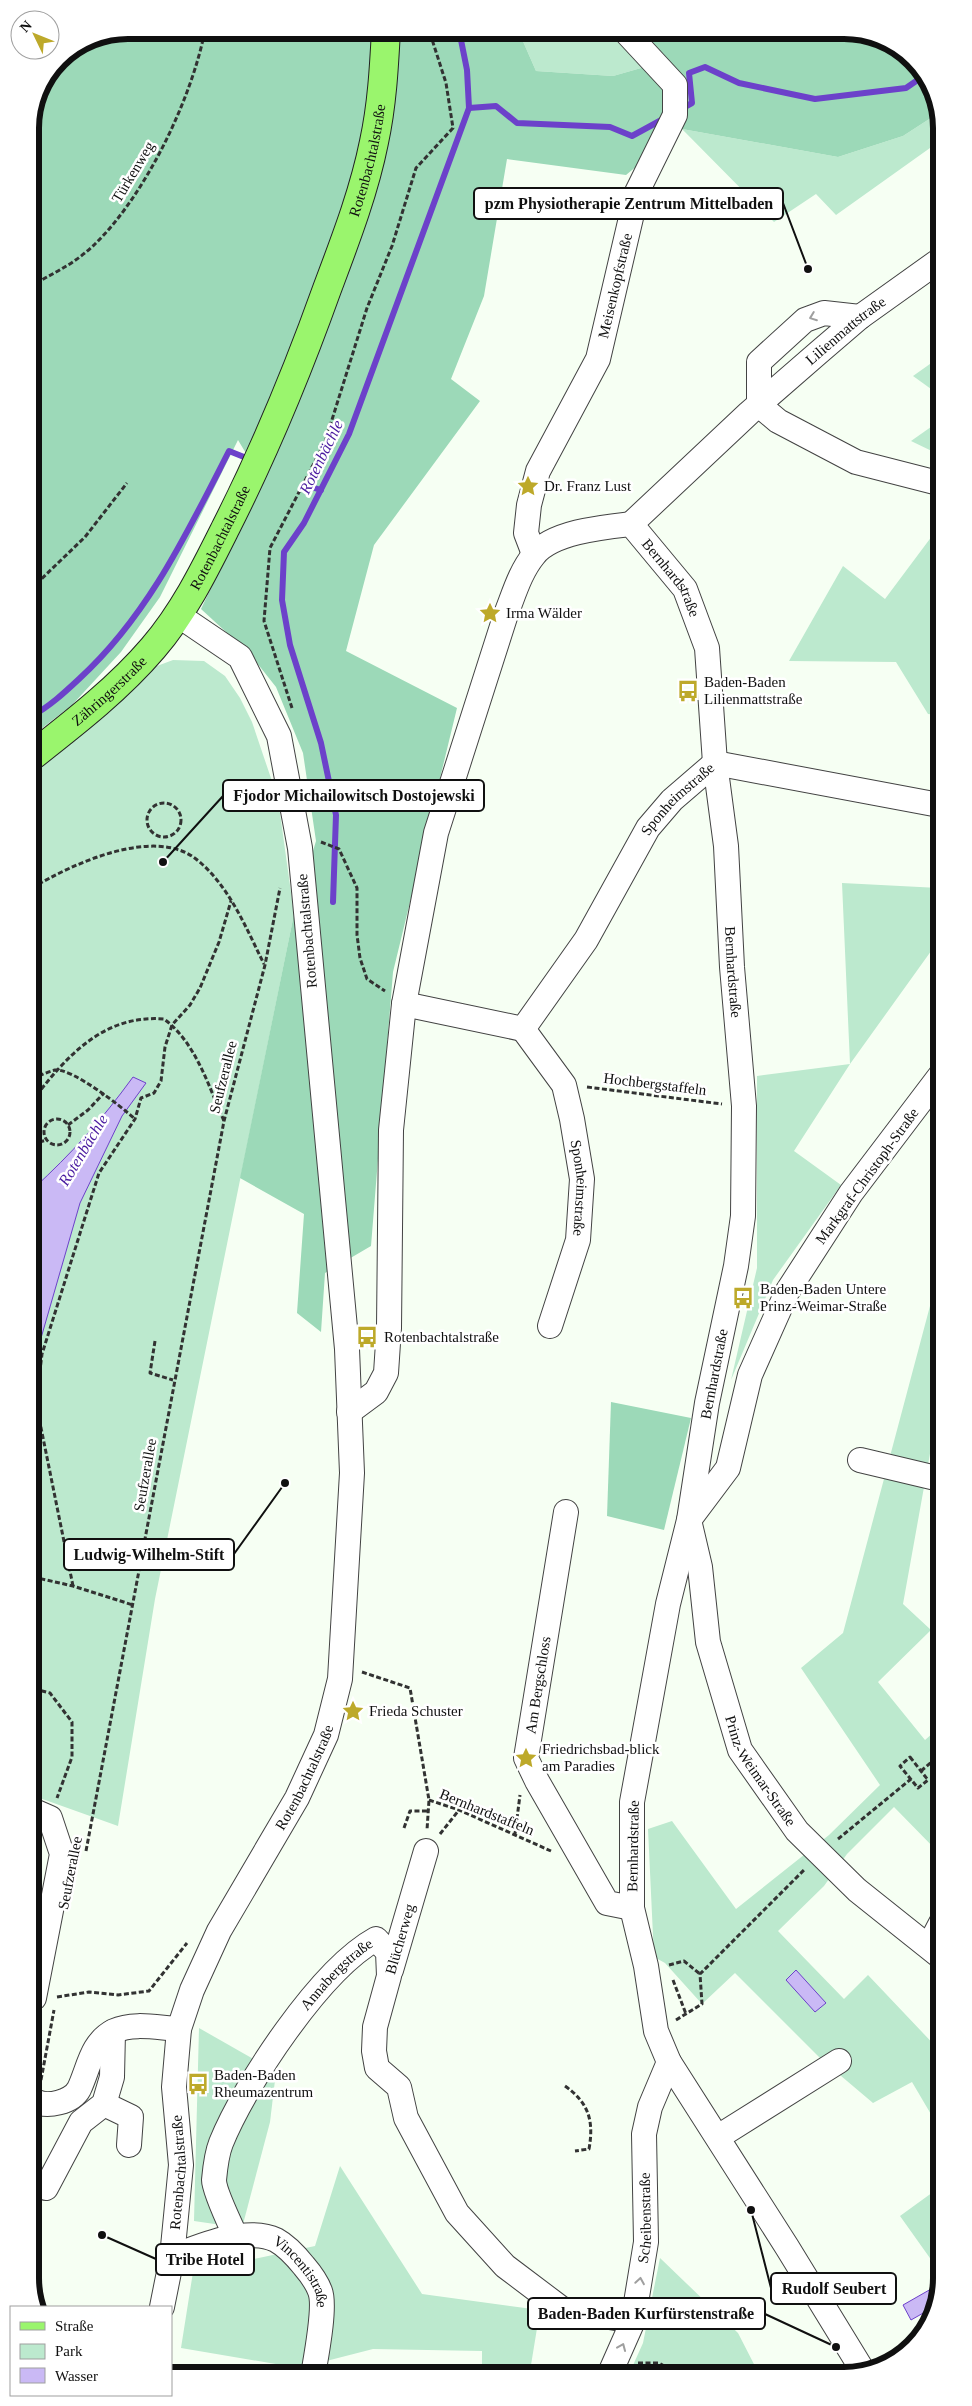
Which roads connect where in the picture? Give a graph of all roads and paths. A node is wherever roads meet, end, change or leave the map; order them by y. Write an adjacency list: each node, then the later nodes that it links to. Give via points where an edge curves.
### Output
1 (203, 39): 6 (path, Türkenweg, via 196,67 158,155 124,211 96,244 66,267)
2 (385, 39): 14 (main road, Rotenbachtalstraße, via 382,93 374,142 357,207 286,399 248,484)
3 (432, 39): 15 (path, via 446,83 453,128 416,168 325,442 270,548 264,621)
4 (632, 39): 12 (street, Meisenkopfstraße, via 675,85 675,106 637,192 598,359 538,472 526,533)
5 (933, 265): 7 (street, Lilienmattstraße)
6 (39, 281)
7 (860, 317): 8 (street, Lilienmattstraße); 8 (street, one-way to 8, via 824,313 805,320 758,362)
8 (759, 405): 9 (street, via 778,421 856,462); 11 (street, Lilienmattstraße)
9 (933, 482)
10 (127, 483): 13 (path, via 85,536)
11 (631, 524): 12 (street, Bernhardstraße, via 576,533 551,542); 17 (street, Bernhardstraße, via 685,589 707,648)
12 (534, 554): 26 (street, Bernhardstraße, via 519,580 506,614 436,833)
13 (39, 581)
14 (178, 616): 16 (main road, Zähringerstraße, via 123,680); 45 (street, Rotenbachtalstraße, via 240,657 279,736 300,848 347,1349)
15 (294, 714)
16 (39, 750)
17 (716, 763): 18 (street, Sponheimstraße); 28 (street, Sponheimstraße, via 672,800 648,828 586,940); 35 (street, Bernhardstraße, via 726,846)
18 (933, 804)
19 (164, 838): 19 (path, via 177,832 181,819 178,809 167,803 152,808 147,817 150,830); 21 (path)
20 (316, 841): 26 (path, via 339,849 357,888 358,943 367,979)
21 (164, 847): 23 (path, via 126,849 54,875); 24 (path, via 174,848 196,859 218,881)
22 (284, 882): 25 (path, Seufzerallee, via 279,890)
23 (39, 884)
24 (231, 901): 25 (path); 27 (path, via 200,988 190,1005)
25 (265, 965): 37 (path, Seufzerallee)
26 (404, 1004): 28 (street); 45 (street, Bernhardstraße, via 391,1130 390,1328 386,1373 376,1392)
27 (172, 1024): 29 (path, via 164,1019 138,1018 113,1026 91,1039); 36 (path, via 161,1081 154,1093 141,1098); 37 (path, via 195,1056)
28 (523, 1029): 31 (street, Sponheimstraße)
29 (56, 1070): 30 (path); 33 (path); 34 (path)
30 (39, 1076)
31 (564, 1085): 35 (path, Hochbergstaffeln); 41 (street, Sponheimstraße, via 582,1179 578,1240)
32 (933, 1085): 50 (street, Markgraf-Christoph-Straße, via 851,1193 787,1292 750,1375 728,1468)
33 (39, 1092)
34 (104, 1093): 36 (path); 38 (path)
35 (744, 1106): 50 (street, Bernhardstraße, via 743,1216 707,1404)
36 (135, 1119): 43 (path, via 99,1173 42,1354)
37 (224, 1121): 44 (path, Seufzerallee)
38 (68, 1125): 39 (path, via 70,1134 66,1141 54,1145); 39 (path, via 57,1119 49,1121 44,1132)
39 (47, 1140): 40 (path)
40 (39, 1142)
41 (550, 1326)
42 (155, 1341): 44 (path, via 150,1373)
43 (39, 1378)
44 (173, 1380): 53 (path, Seufzerallee)
45 (349, 1412): 79 (street, Rotenbachtalstraße, via 352,1474 340,1678 326,1735 297,1798 219,1931 192,1990)
46 (39, 1418): 52 (path)
47 (860, 1460): 48 (street)
48 (933, 1476)
49 (566, 1512): 70 (street, Am Bergschloss, via 526,1758 607,1903)
50 (689, 1520): 68 (street, Prinz-Weimar-Straße, via 700,1567 708,1642 740,1750 797,1831); 70 (street, Bernhardstraße, via 668,1604 632,1802)
51 (39, 1578): 52 (path)
52 (73, 1586): 53 (path)
53 (133, 1605): 67 (path, Seufzerallee)
54 (361, 1672): 60 (path, Bernhardstaffeln, via 410,1688)
55 (39, 1690): 62 (path, via 50,1693 72,1722 72,1758)
56 (933, 1761): 57 (path)
57 (921, 1771): 58 (path, via 928,1780 918,1788); 58 (path, via 910,1757 900,1766)
58 (911, 1779): 68 (path)
59 (520, 1794): 65 (path)
60 (429, 1800): 61 (path); 65 (path, Bernhardstaffeln)
61 (428, 1811): 63 (path, via 410,1811); 64 (path)
62 (42, 1815): 75 (street, via 62,1854)
63 (404, 1828)
64 (427, 1828)
65 (514, 1834): 69 (path, Bernhardstaffeln)
66 (426, 1851): 78 (street, Blücherweg)
67 (86, 1852)
68 (820, 1854): 72 (street, Prinz-Weimar-Straße, via 858,1890); 73 (path)
69 (560, 1855)
70 (632, 1908): 82 (street, Bernhardstraße, via 646,1966 656,2031)
71 (190, 1940): 75 (path, via 149,1991 118,1995 89,1992)
72 (933, 1950)
73 (700, 1974): 76 (path); 77 (path, via 684,1961 667,1966)
74 (58, 1988): 75 (path)
75 (45, 1998): 83 (path)
76 (702, 2004)
77 (686, 2014)
78 (375, 2027): 91 (street, Annabergstraße, via 389,1976 388,1952 376,1939 361,1947 308,2003 260,2069 220,2144 214,2183); 94 (street, Annabergstraße, via 374,2051 378,2068 399,2087 406,2118 457,2213 505,2266 562,2309)
79 (179, 2029): 80 (street, via 132,2026); 92 (street, Rotenbachtalstraße, via 174,2087 181,2165)
80 (114, 2032): 85 (street, via 97,2045 78,2091 57,2104); 86 (street, via 112,2077)
81 (839, 2061): 87 (street)
82 (669, 2062): 87 (street, Bernhardstraße); 94 (street, Scheibenstraße, one-way to 82, via 646,2242 644,2134 650,2107)
83 (39, 2067)
84 (565, 2086): 89 (path, via 577,2095 590,2117 589,2149)
85 (39, 2102)
86 (104, 2104): 88 (street, via 131,2117); 90 (street, via 81,2122)
87 (718, 2137): 95 (street, Bernhardstraße)
88 (129, 2145)
89 (575, 2151)
90 (46, 2188)
91 (236, 2237): 92 (street, Vincentistraße, via 203,2244); 96 (street, Vincentistraße, via 256,2236 275,2240 293,2252 321,2292)
92 (172, 2257): 93 (street)
93 (162, 2306)
94 (633, 2321): 97 (street, Scheibenstraße, one-way to 94)
95 (860, 2366)
96 (314, 2367)
97 (613, 2367)
98 (622, 2367): 99 (path, via 659,2363)
99 (666, 2367)

